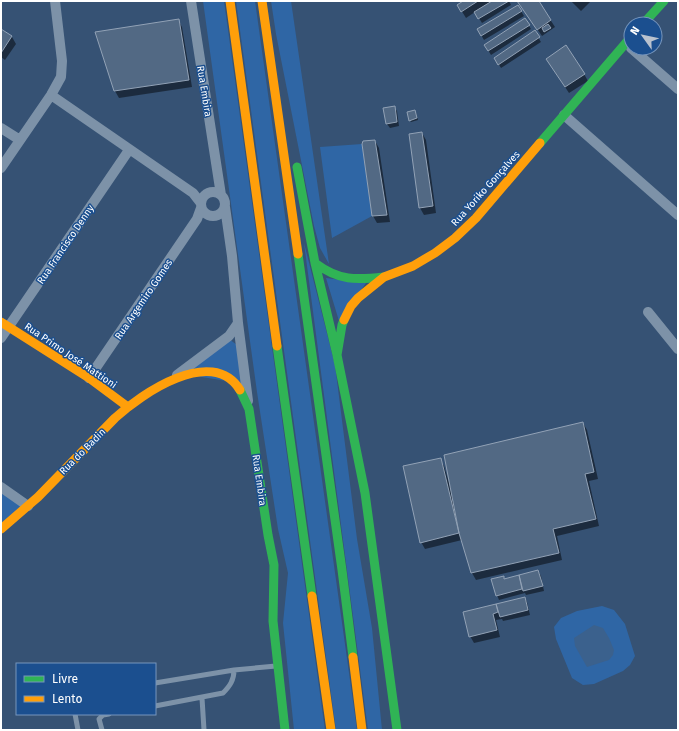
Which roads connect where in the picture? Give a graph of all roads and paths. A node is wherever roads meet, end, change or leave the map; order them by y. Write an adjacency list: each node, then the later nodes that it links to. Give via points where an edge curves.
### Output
1 (55, 1): 11 (street, via 62,69 61,77)
2 (191, 1): 19 (street, Rua Embira, via 219,181)
3 (230, 1): 49 (main road)
4 (262, 1): 9 (main road)
5 (664, 1): 6 (main road)
6 (650, 16)
7 (623, 52): 12 (main road, Rua Yoriko Gonçalves)
8 (643, 56): 10 (street)
9 (270, 61): 13 (main road, via 282,87); 50 (main road)
10 (678, 89)
11 (51, 95): 15 (street); 16 (street)
12 (564, 115): 21 (street); 24 (main road, Rua Yoriko Gonçalves, via 476,218 455,238 413,266)
13 (288, 118)
14 (1, 128): 15 (street)
15 (20, 140): 18 (street)
16 (129, 150): 19 (street); 27 (street, Rua Francisco Denny)
17 (295, 156): 23 (main road)
18 (1, 168)
19 (207, 205): 20 (street, via 220,214); 20 (street, Rua Embira, via 224,198); 22 (street); 31 (street, Rua Argemiro Gomes)
20 (225, 207): 22 (street, Rua Embira)
21 (678, 215)
22 (227, 231): 26 (street, Rua Embira)
23 (314, 263): 24 (main road, via 331,275 343,279); 30 (main road)
24 (384, 277): 30 (main road, Rua Yoriko Gonçalves, via 358,298 346,316)
25 (648, 312): 29 (street)
26 (238, 323): 32 (street, Rua do Badin, via 229,336); 34 (street, Rua Embira)
27 (5, 324): 28 (street, Rua Francisco Denny); 31 (main road, Rua Primo José Mattioni)
28 (1, 338)
29 (678, 349)
30 (337, 355): 51 (main road, via 365,493)
31 (89, 378): 33 (main road, Rua Primo José Mattioni)
32 (170, 380): 33 (main road, Rua do Badin); 34 (main road, Rua do Badin, via 204,371 220,373 231,379)
33 (128, 407): 36 (main road, Rua do Badin)
34 (249, 409): 38 (main road, Rua Embira, via 274,565 273,621)
35 (1, 488): 36 (street)
36 (28, 506): 37 (main road, Rua do Badin)
37 (1, 530)
38 (277, 666): 39 (lane); 48 (main road, Rua Embira)
39 (234, 670): 40 (lane); 41 (lane, via 234,678 223,693)
40 (156, 682)
41 (202, 698): 42 (lane); 47 (lane)
42 (156, 706)
43 (75, 715): 45 (lane)
44 (103, 715): 46 (lane, via 99,719)
45 (78, 730)
46 (102, 730)
47 (204, 730)
48 (285, 730)
49 (331, 730)
50 (362, 730)
51 (396, 730)

